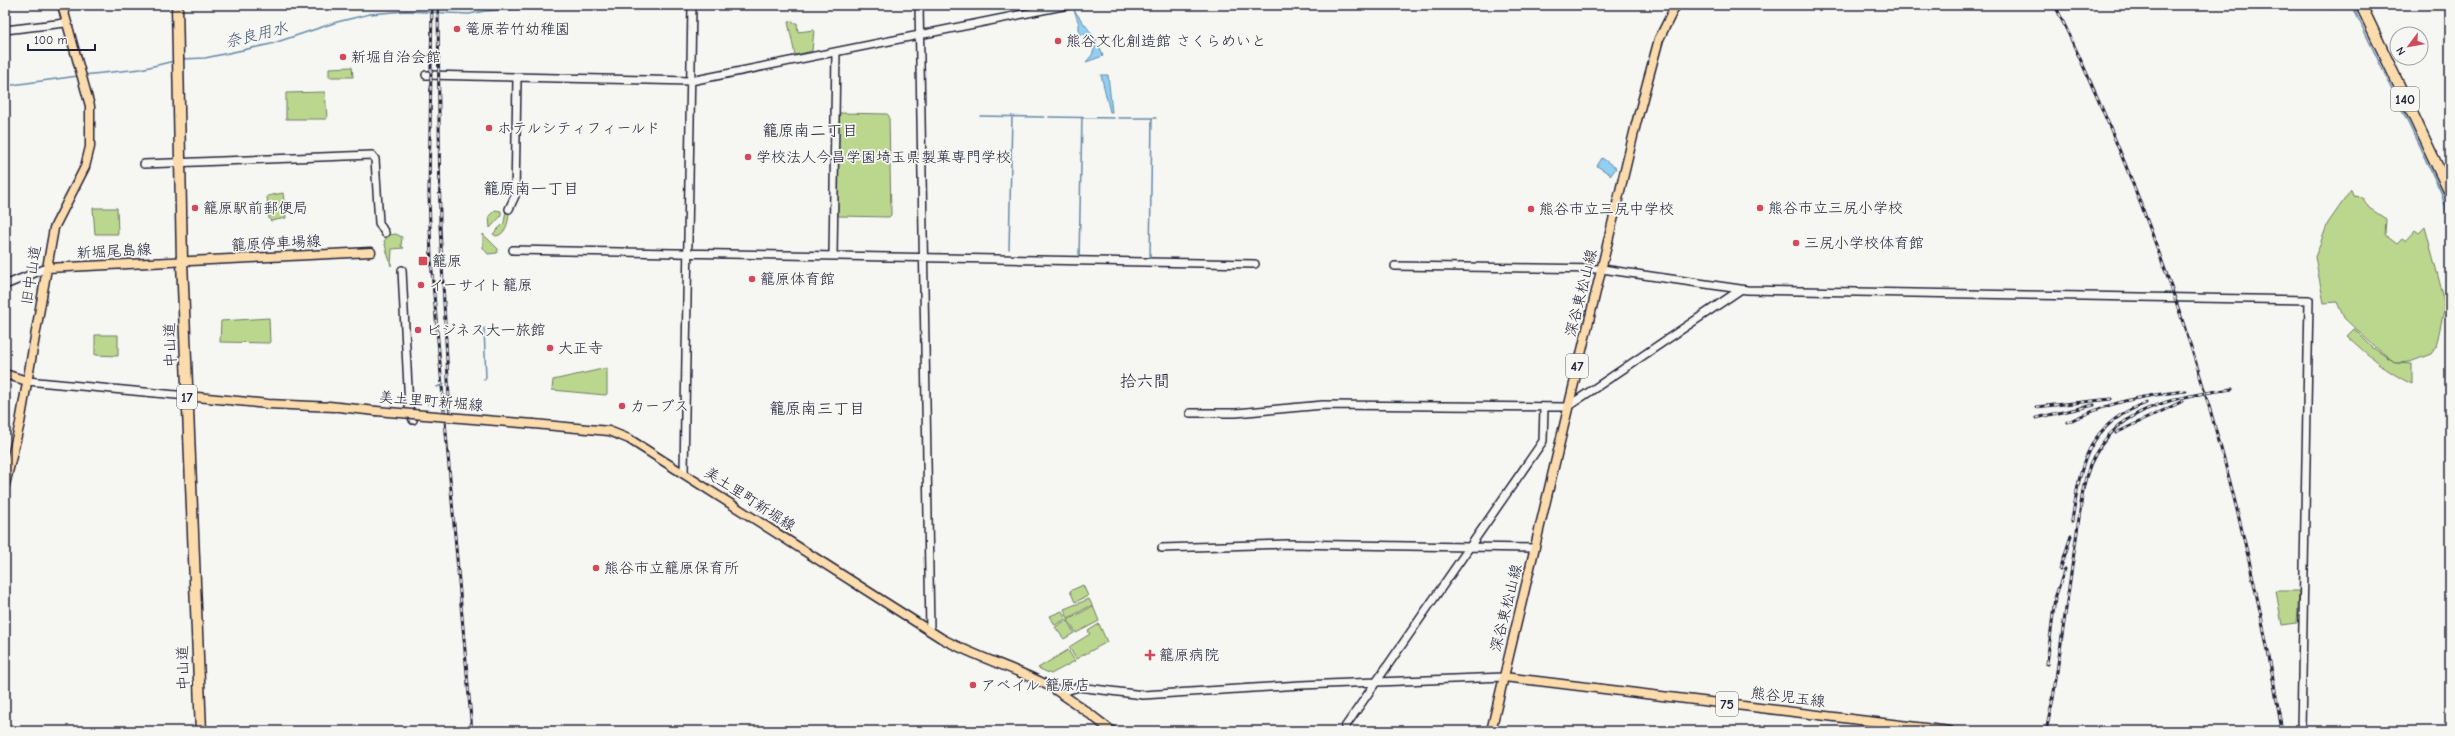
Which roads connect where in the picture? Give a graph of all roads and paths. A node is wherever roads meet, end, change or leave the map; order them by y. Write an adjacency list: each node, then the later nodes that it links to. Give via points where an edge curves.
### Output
1 (62, 5): 9 (main road, 旧中山道)
2 (177, 5): 16 (highway, 中山道 / 17)
3 (692, 5): 15 (street)
4 (919, 5): 11 (street)
5 (1068, 5): 11 (street)
6 (1676, 5): 31 (main road, 深谷東松山線 / 47, via 1653,57)
7 (2361, 5): 19 (highway, 140)
8 (2368, 5): 18 (highway, 140)
9 (65, 23): 10 (street); 30 (main road, 旧中山道, via 90,106 90,152 54,228)
10 (5, 30)
11 (920, 35): 12 (street); 26 (street)
12 (836, 52): 15 (street); 25 (street)
13 (426, 75): 14 (street)
14 (517, 78): 15 (street); 20 (street, via 515,196)
15 (691, 81): 24 (street)
16 (180, 162): 17 (street); 21 (street, via 374,156 379,223); 27 (highway, 中山道 / 17)
17 (144, 164)
18 (2450, 179)
19 (2450, 193)
20 (509, 209)
21 (385, 233)
22 (513, 250): 24 (street)
23 (371, 252): 27 (main road, 籠原停車場線)
24 (688, 254): 25 (street); 42 (street)
25 (833, 256): 26 (street)
26 (924, 258): 28 (street); 47 (street)
27 (182, 261): 30 (main road, 新堀尾島線); 37 (highway, 中山道 / 17)
28 (1255, 264)
29 (1395, 266): 31 (street)
30 (47, 268): 33 (street); 36 (main road, 旧中山道)
31 (1602, 269): 34 (street); 38 (main road, 深谷東松山線 / 47)
32 (402, 270): 41 (street, via 409,407)
33 (5, 285)
34 (1740, 290): 38 (street); 56 (street, via 2309,300)
35 (5, 374): 36 (main road)
36 (27, 381): 37 (street); 43 (main road, 旧中山道)
37 (187, 396): 42 (main road, 美土里町新堀線, bridge, via 609,431 629,439); 52 (highway, 中山道 / 17)
38 (1567, 407): 39 (street); 46 (main road, 深谷東松山線 / 47)
39 (1544, 408): 40 (street, via 1322,405 1236,414); 44 (street, via 1543,441)
40 (1190, 413)
41 (413, 420)
42 (684, 473): 47 (main road, 美土里町新堀線)
43 (5, 485)
44 (1469, 547): 45 (street, via 1287,544); 46 (street); 49 (street)
45 (1162, 548)
46 (1535, 548): 48 (main road, 深谷東松山線 / 47)
47 (930, 630): 50 (main road, 美土里町新堀線, via 959,648)
48 (1504, 677): 49 (street); 54 (main road, 深谷東松山線 / 47); 55 (main road, 熊谷児玉線 / 75)
49 (1376, 681): 50 (street, via 1143,695 1078,687); 51 (street)
50 (1060, 693): 53 (main road, 美土里町新堀線)
51 (1345, 727)
52 (201, 731)
53 (1112, 731)
54 (1491, 731)
55 (1950, 731)
56 (2301, 731)

